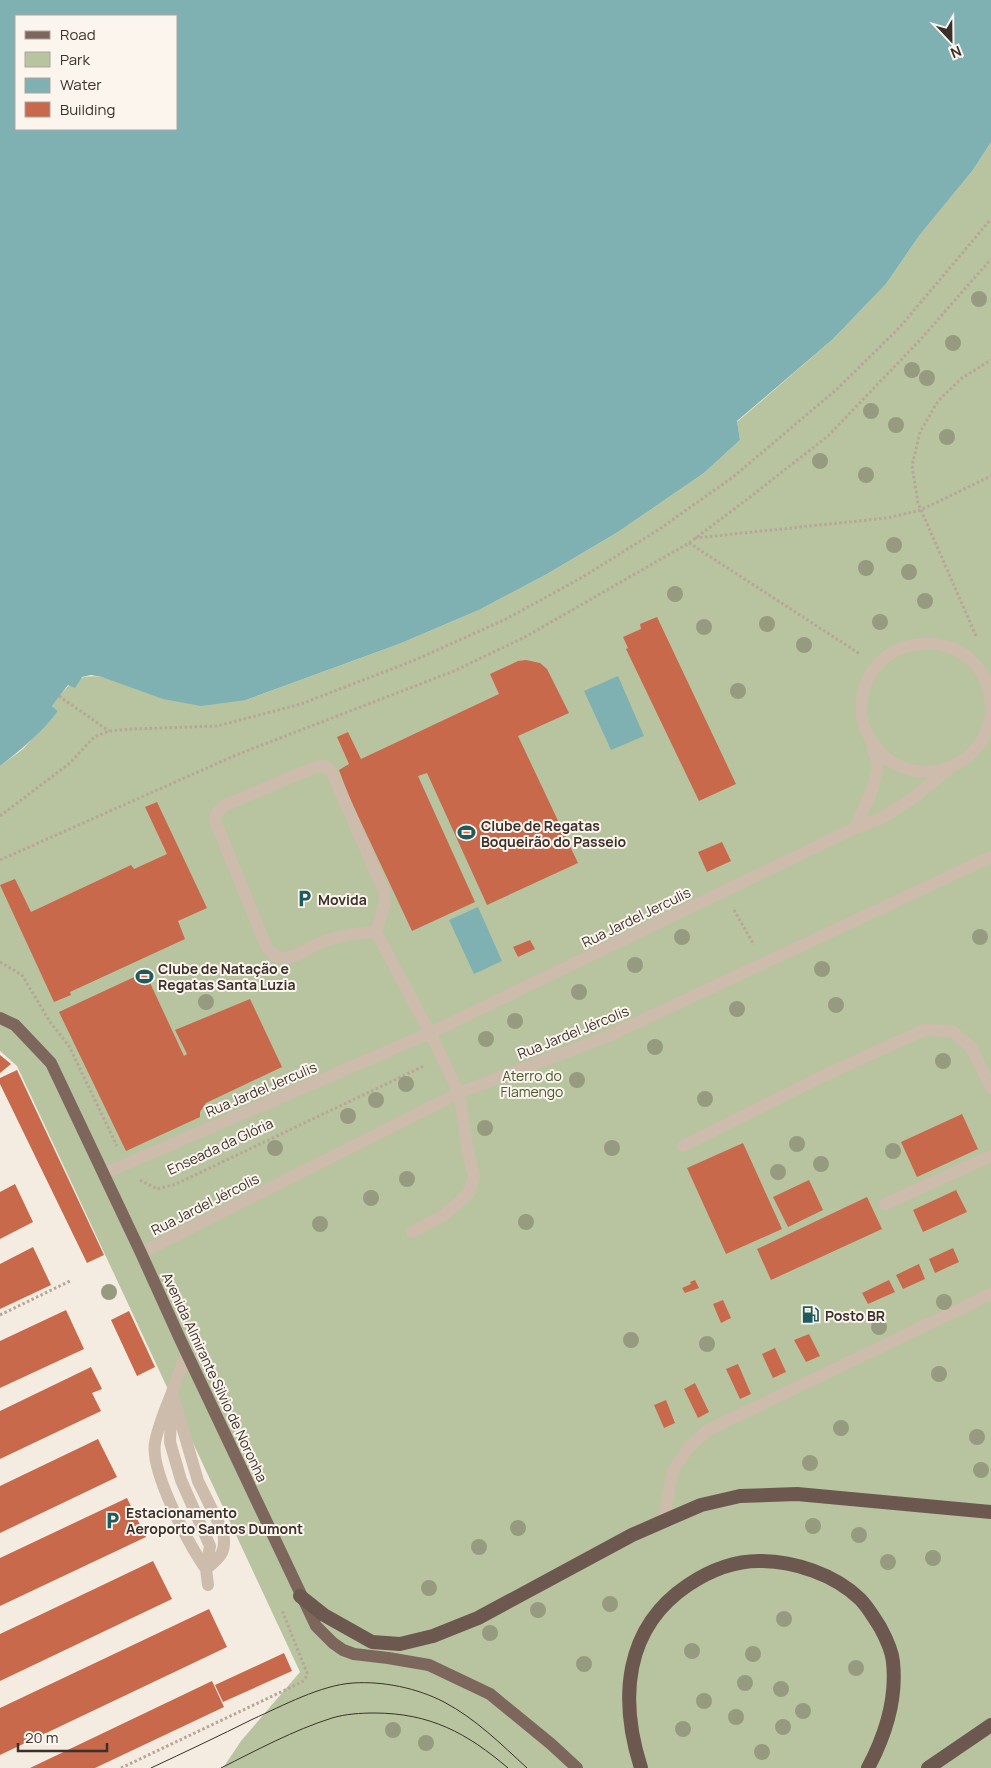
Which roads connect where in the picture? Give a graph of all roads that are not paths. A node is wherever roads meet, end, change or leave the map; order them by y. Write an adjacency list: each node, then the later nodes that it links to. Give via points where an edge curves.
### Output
1 (991, 709): 3 (lane, via 991,697 984,678 972,661 955,649 934,643 913,644 894,652 877,665 867,681 862,717)
2 (991, 715): 4 (lane, via 978,747)
3 (868, 735): 4 (lane, via 878,751 893,764 912,771); 5 (lane, via 877,761 874,786)
4 (950, 768): 5 (lane, Rua Jardel Jerculis, via 882,818)
5 (855, 828): 9 (lane, Rua Jardel Jerculis)
6 (991, 857): 11 (lane, Rua Jardel Jércolis, via 606,1037)
7 (376, 932): 7 (lane, via 385,903 383,889 332,772 325,766 226,805 216,814 215,821 267,948 275,956 292,957 345,935); 9 (lane)
8 (0, 1018): 14 (main road, Avenida Almirante Silvio de Noronha, via 15,1025 51,1063)
9 (430, 1033): 11 (lane); 14 (lane, Rua Jardel Jerculis)
10 (991, 1088): 12 (lane, via 971,1047 952,1031 924,1030)
11 (459, 1093): 16 (lane, via 474,1176 469,1193 444,1215); 17 (lane, Rua Jardel Jércolis)
12 (683, 1146)
13 (991, 1156): 15 (lane)
14 (103, 1174): 17 (main road, Avenida Almirante Silvio de Noronha)
15 (885, 1204)
16 (412, 1232)
17 (141, 1253): 19 (main road, Avenida Almirante Silvio de Noronha)
18 (991, 1294): 22 (lane, via 708,1430 688,1448 672,1473)
19 (186, 1354): 20 (lane); 25 (main road, Avenida Almirante Silvio de Noronha)
20 (172, 1392): 23 (lane, via 154,1454 160,1477 182,1528); 23 (lane, via 198,1481 225,1542 217,1560)
21 (991, 1512): 22 (highway, via 796,1494 740,1496 701,1505)
22 (664, 1521): 25 (highway, via 478,1618 433,1636 400,1644 372,1642 324,1615)
23 (206, 1569): 24 (lane)
24 (208, 1585)
25 (300, 1596): 27 (main road, Avenida Almirante Silvio de Noronha, via 316,1626 343,1650 429,1665 490,1694)
26 (991, 1725): 30 (highway)
27 (577, 1768)
28 (641, 1768): 29 (highway, via 628,1693 634,1658 652,1617 669,1599 698,1578 737,1563 758,1561 799,1566 831,1579 860,1599 886,1638 893,1660 891,1706 878,1750)
29 (868, 1768)
30 (928, 1768)

